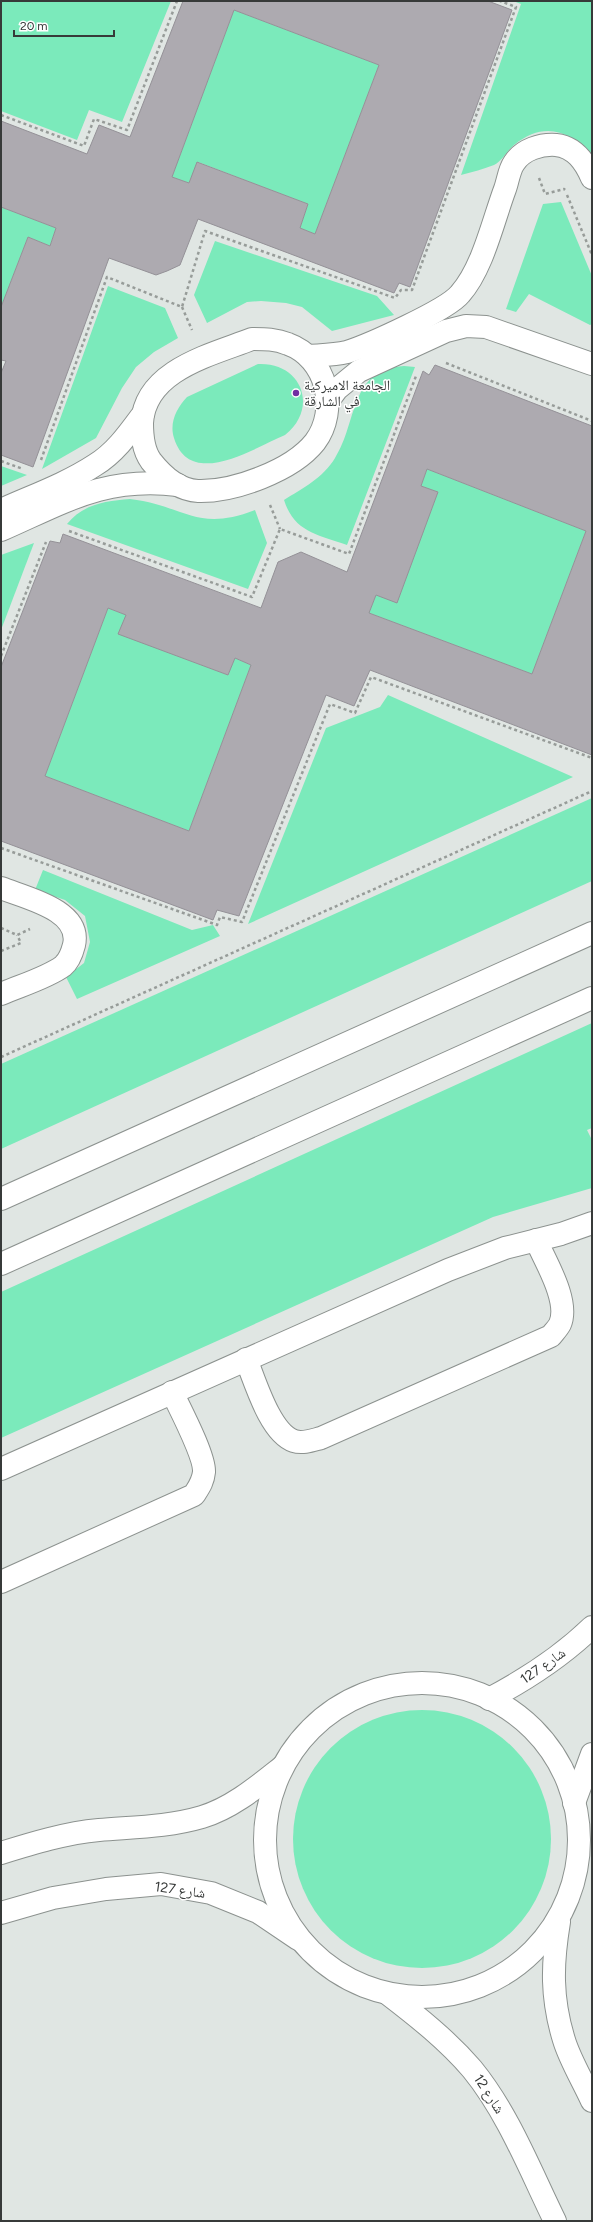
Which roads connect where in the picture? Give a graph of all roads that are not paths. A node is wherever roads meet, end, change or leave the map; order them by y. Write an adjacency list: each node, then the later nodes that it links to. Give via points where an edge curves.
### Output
1 (592, 178): 2 (street, via 578,155 563,146 544,144 527,150 514,163 472,279 460,296 444,307 364,346 346,352)
2 (308, 356): 4 (street, via 318,368 326,385); 5 (street, via 289,344 271,339 252,339 172,373 158,384 148,398)
3 (592, 364): 4 (street, via 492,329 466,326 446,331 359,371 337,389)
4 (328, 401): 6 (street, via 325,424 315,442 300,456 272,472 242,485 213,491 195,490)
5 (143, 414): 6 (street, via 142,436 148,456 160,473); 7 (street, via 113,451 95,465)
6 (178, 485): 8 (street, via 153,482 103,487)
7 (1, 510)
8 (1, 530)
9 (1, 888): 11 (street, via 51,907 63,915 72,926 75,940 72,955 63,966)
10 (592, 934): 13 (street)
11 (1, 994)
12 (592, 998): 16 (street)
13 (1, 1199)
14 (592, 1223): 15 (street)
15 (536, 1240): 17 (street, via 505,1248 448,1270); 17 (street, via 560,1294 563,1309 560,1324 551,1336 321,1438 308,1442 294,1441 282,1434 273,1423)
16 (1, 1264)
17 (246, 1359): 18 (street)
18 (172, 1392): 19 (street); 20 (street, via 201,1458 204,1471 202,1484 194,1495)
19 (1, 1469)
20 (1, 1582)
21 (592, 1627): 22 (street, شارع 127, via 551,1663)
22 (489, 1699): 24 (street, via 436,1684 399,1685 363,1694 324,1716 303,1736); 25 (street, via 502,1705 527,1724 548,1747 564,1774)
23 (592, 1754): 25 (street)
24 (282, 1767): 26 (street, via 245,1796 203,1817 157,1827 98,1830 40,1841); 29 (street, via 264,1826 271,1888)
25 (574, 1803): 28 (street, via 579,1832 578,1862 571,1890)
26 (1, 1853)
27 (1, 1913): 29 (street, شارع 127, via 52,1898 106,1889 161,1884 211,1893 258,1912)
28 (559, 1918): 30 (street, via 540,1945 515,1967 486,1984 448,1995 422,1997); 31 (street, via 553,1958 554,2000 564,2040)
29 (302, 1942): 30 (street, via 326,1965 350,1980)
30 (388, 1994): 32 (street, شارع 12, via 448,2042 481,2081 512,2132)
31 (592, 2101)
32 (554, 2221)

